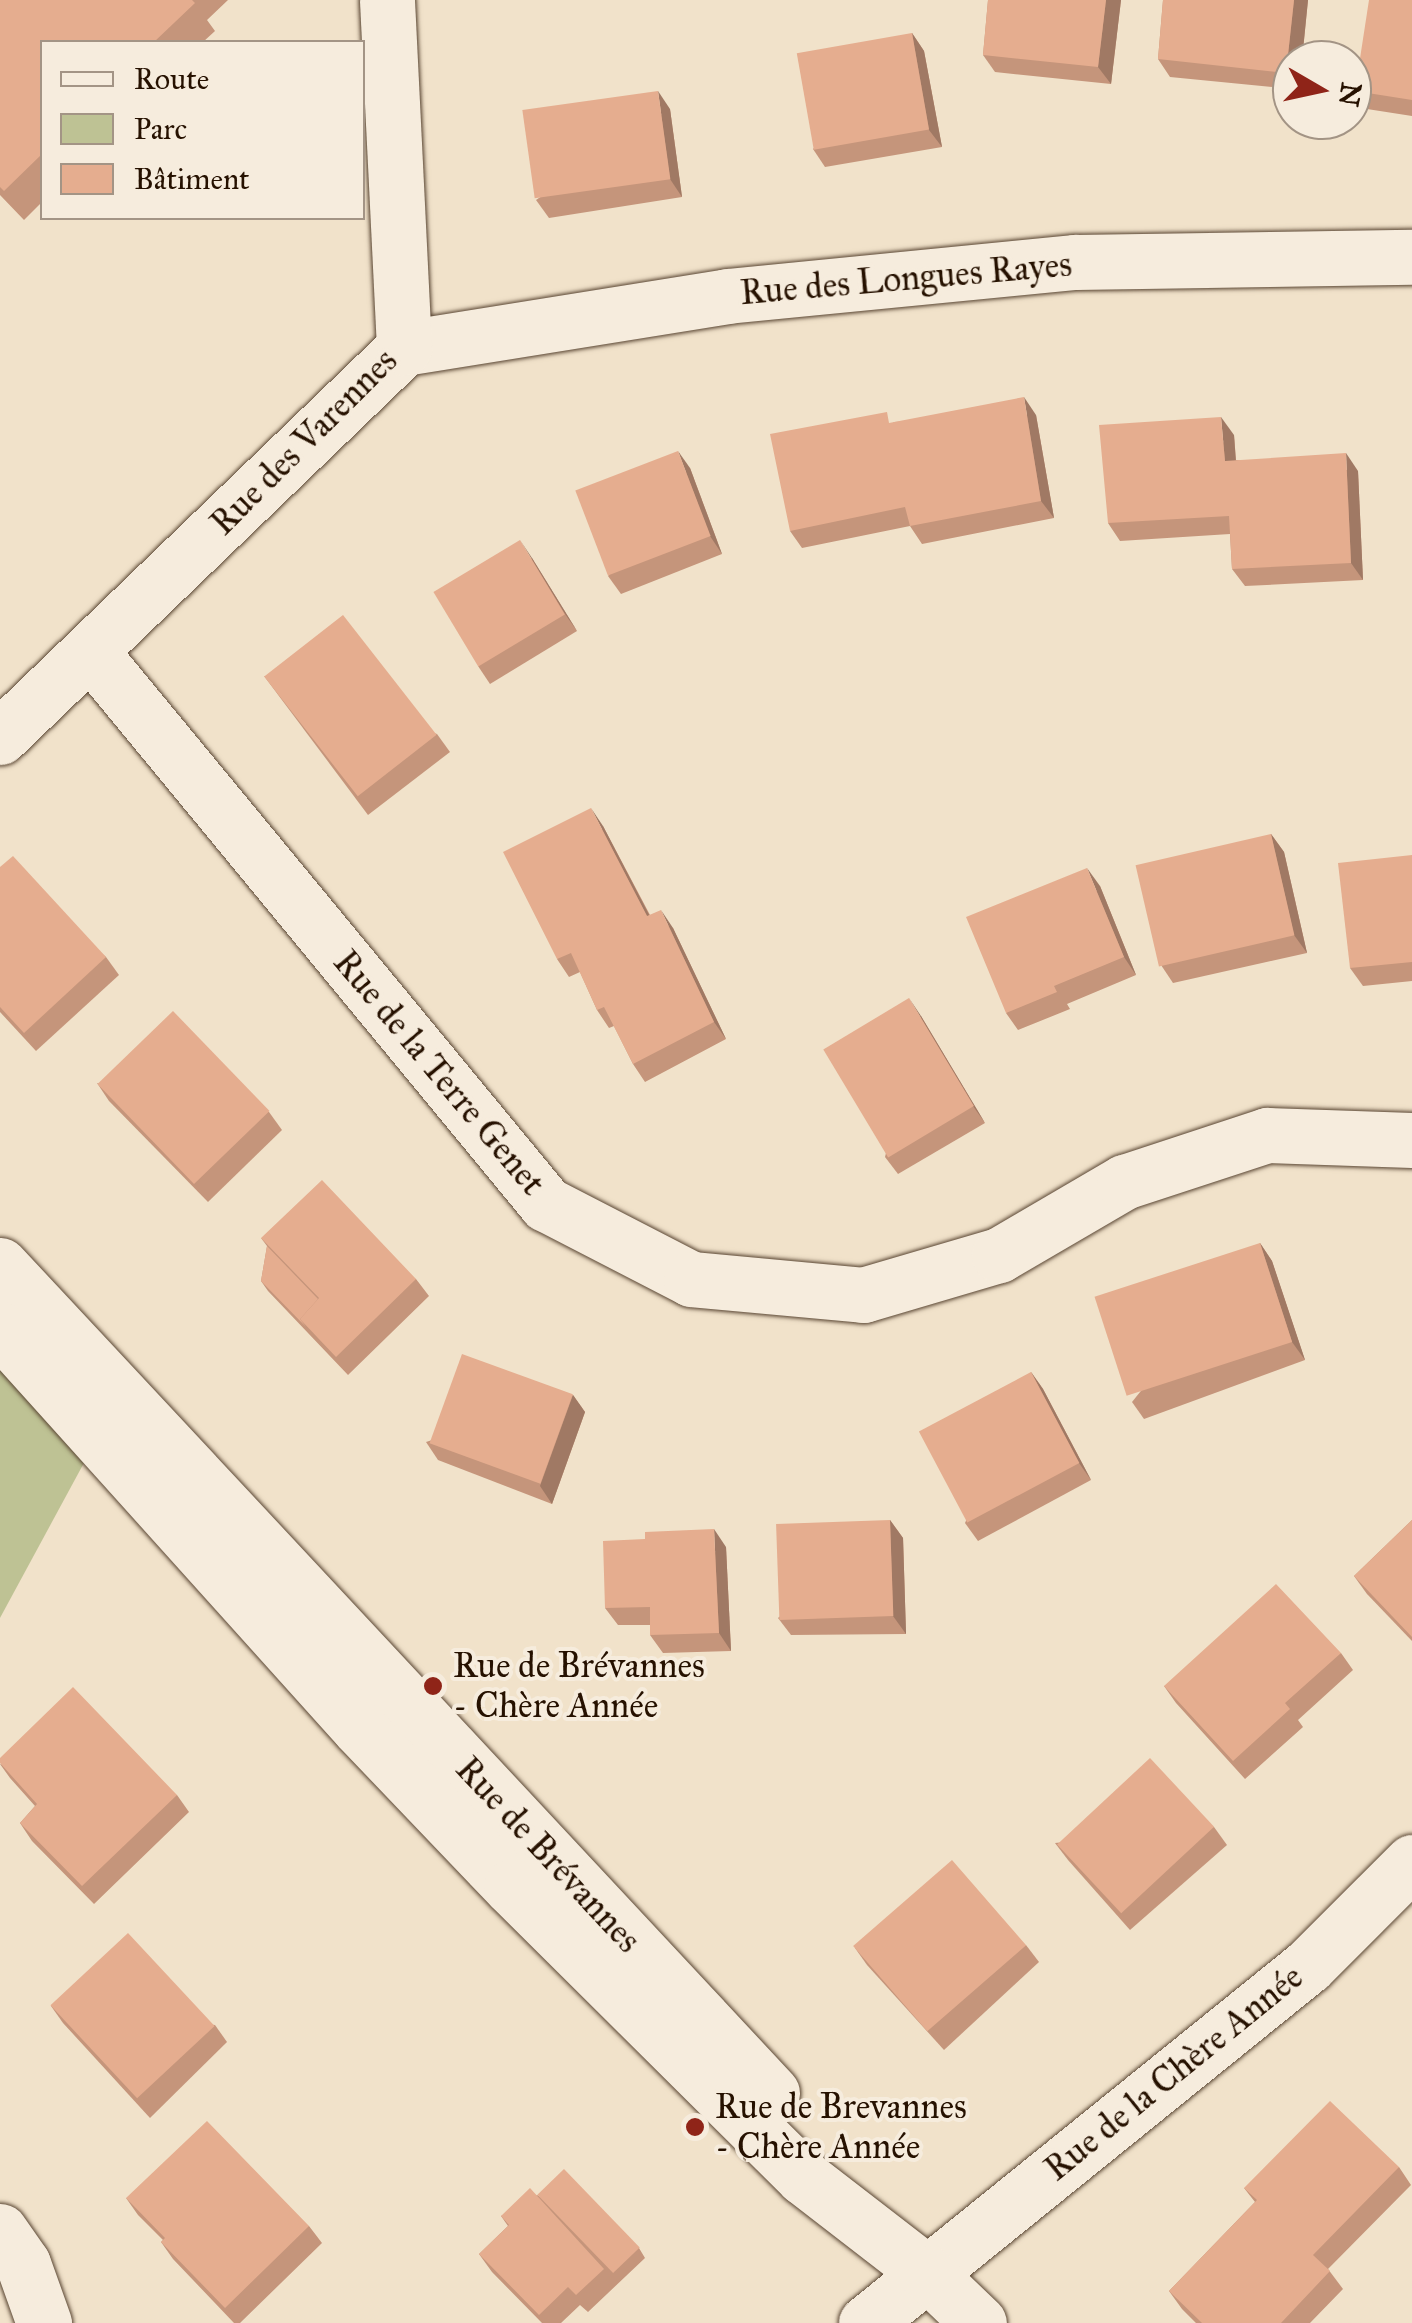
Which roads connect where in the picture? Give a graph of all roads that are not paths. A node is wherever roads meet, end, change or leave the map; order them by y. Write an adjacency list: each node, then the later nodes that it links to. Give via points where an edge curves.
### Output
1 (387, 0): 3 (street, Rue des Varennes)
2 (1412, 257): 3 (street, Rue des Longues Rayes, via 1074,262 726,296)
3 (404, 348): 4 (street, Rue des Varennes)
4 (90, 651): 5 (street, Rue des Varennes); 6 (street, Rue de la Terre Genet, via 546,1204 691,1279 863,1295 1000,1255 1124,1182 1267,1135)
5 (0, 738)
6 (1412, 1140)
7 (0, 1264): 11 (street, Rue de Brévannes, via 741,2062 864,2184)
8 (0, 1329): 11 (street, Rue de Brévannes, via 511,1888 814,2188)
9 (1412, 1862): 11 (street, Rue de la Chère Année, via 1308,1966)
10 (0, 2231): 12 (street, via 22,2264)
11 (927, 2273): 13 (street, Rue de la Chère Année); 14 (street, Rue de Brévannes)
12 (44, 2323)
13 (866, 2323)
14 (979, 2323)

